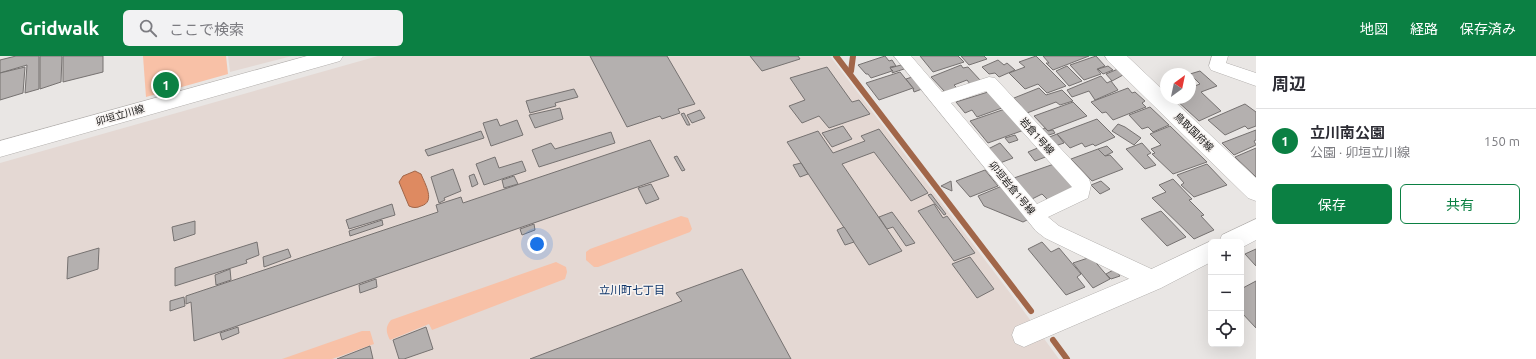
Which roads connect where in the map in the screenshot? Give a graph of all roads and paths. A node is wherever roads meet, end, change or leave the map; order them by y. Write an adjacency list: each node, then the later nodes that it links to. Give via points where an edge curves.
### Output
1 (333, 56): 7 (street, 卯垣立川線)
2 (902, 56): 6 (street, 卯垣岩倉1号線)
3 (1115, 56): 8 (street, 鳥取国府線)
4 (1220, 56): 5 (street, via 1217,66)
5 (1256, 80)
6 (939, 100): 9 (street, 卯垣岩倉1号線); 9 (street, 岩倉1号線, via 989,83 1082,185 1081,192)
7 (0, 149)
8 (1256, 192)
9 (1034, 214): 13 (street, 卯垣岩倉1号線, via 1052,232)
10 (1256, 229): 11 (street)
11 (1236, 239)
12 (1208, 252): 13 (street)
13 (1153, 280): 14 (street)
14 (1024, 335)

